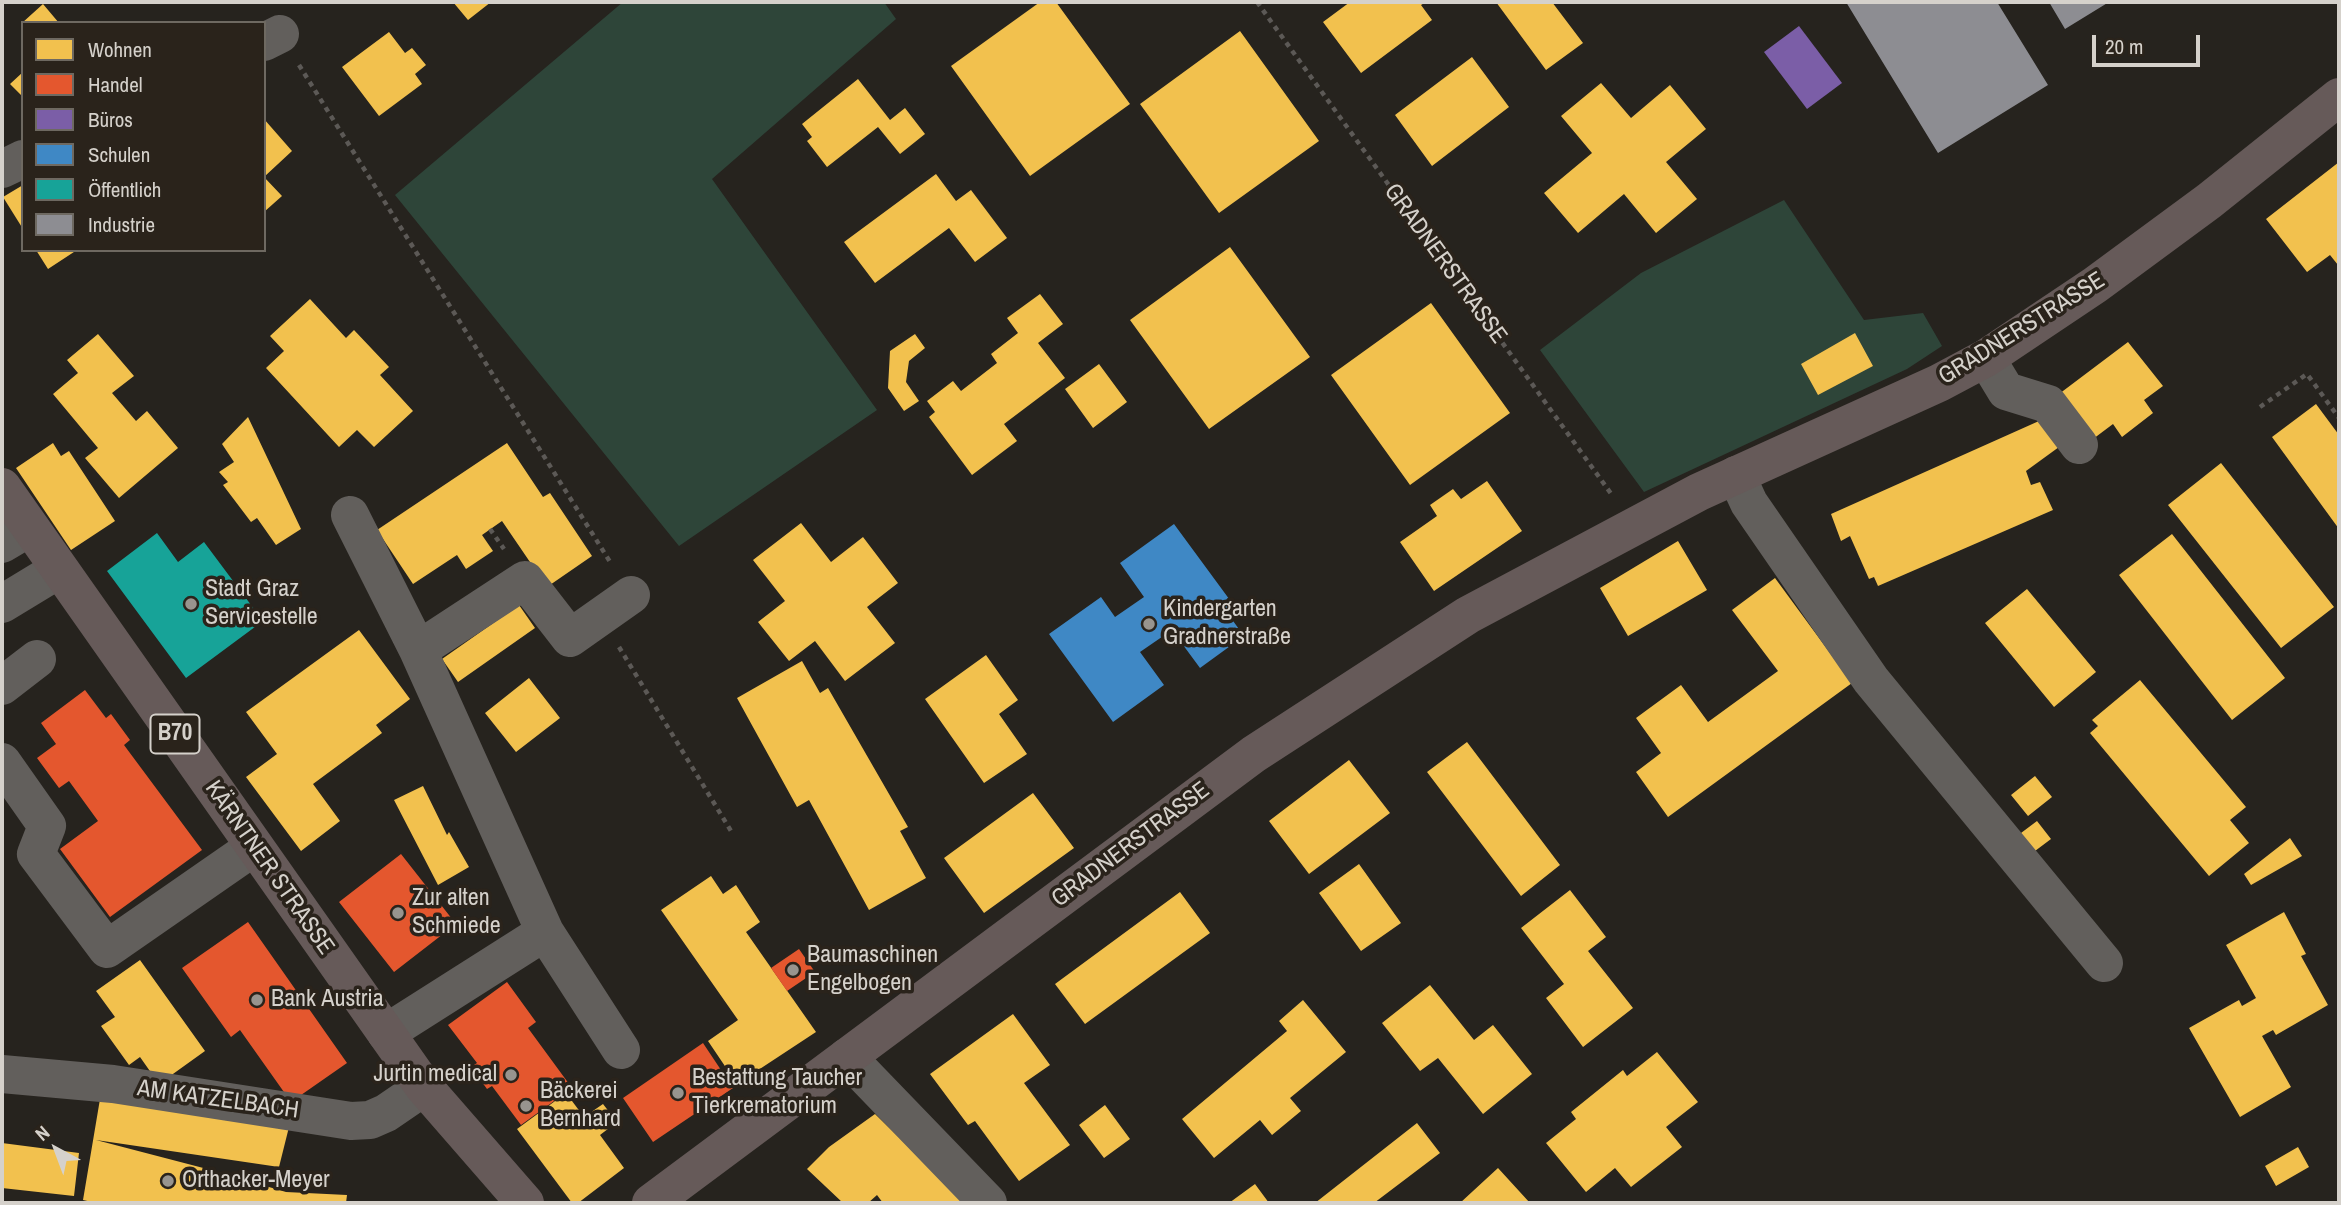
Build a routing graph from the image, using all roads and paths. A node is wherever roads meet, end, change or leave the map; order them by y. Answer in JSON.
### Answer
{"nodes":[{"id":1,"x":1257,"y":2,"type":"edge"},
{"id":2,"x":272,"y":38,"type":"edge"},
{"id":3,"x":2339,"y":97,"type":"edge"},
{"id":4,"x":21,"y":160,"type":"edge"},
{"id":5,"x":2,"y":169,"type":"edge"},
{"id":6,"x":1986,"y":358,"type":"junction"},
{"id":7,"x":2260,"y":407,"type":"dead end"},
{"id":8,"x":2339,"y":418,"type":"edge"},
{"id":9,"x":2079,"y":445,"type":"dead end"},
{"id":10,"x":1736,"y":475,"type":"junction"},
{"id":11,"x":2,"y":487,"type":"edge"},
{"id":12,"x":350,"y":515,"type":"dead end"},
{"id":13,"x":1635,"y":526,"type":"junction"},
{"id":14,"x":16,"y":536,"type":"edge"},
{"id":15,"x":58,"y":570,"type":"junction"},
{"id":16,"x":631,"y":596,"type":"joint"},
{"id":17,"x":2,"y":604,"type":"edge"},
{"id":18,"x":418,"y":650,"type":"junction"},
{"id":19,"x":37,"y":659,"type":"dead end"},
{"id":20,"x":632,"y":669,"type":"dead end"},
{"id":21,"x":2,"y":686,"type":"edge"},
{"id":22,"x":2,"y":762,"type":"edge"},
{"id":23,"x":731,"y":831,"type":"dead end"},
{"id":24,"x":254,"y":847,"type":"junction"},
{"id":25,"x":545,"y":932,"type":"junction"},
{"id":26,"x":2104,"y":963,"type":"dead end"},
{"id":27,"x":386,"y":1033,"type":"junction"},
{"id":28,"x":621,"y":1050,"type":"dead end"},
{"id":29,"x":847,"y":1057,"type":"junction"},
{"id":30,"x":2,"y":1074,"type":"edge"},
{"id":31,"x":424,"y":1087,"type":"junction"},
{"id":32,"x":516,"y":1200,"type":"edge"},
{"id":33,"x":651,"y":1203,"type":"edge"},
{"id":34,"x":988,"y":1203,"type":"edge"}],
"edges":[{"from":1,"to":13,"type":"path","name":"GRADNERSTRASSE"},
{"from":2,"to":16,"type":"path"},
{"from":3,"to":6,"type":"main road","name":"GRADNERSTRASSE"},
{"from":4,"to":5,"type":"street"},
{"from":6,"to":9,"type":"street"},
{"from":6,"to":10,"type":"main road","name":"GRADNERSTRASSE"},
{"from":7,"to":8,"type":"path"},
{"from":10,"to":13,"type":"main road","name":"GRADNERSTRASSE"},
{"from":10,"to":26,"type":"street"},
{"from":11,"to":14,"type":"main road","name":"KÄRNTNER STRASSE","number":"B70"},
{"from":12,"to":18,"type":"street"},
{"from":13,"to":29,"type":"main road","name":"GRADNERSTRASSE"},
{"from":14,"to":15,"type":"main road","name":"KÄRNTNER STRASSE","number":"B70"},
{"from":15,"to":17,"type":"street"},
{"from":15,"to":24,"type":"main road","name":"KÄRNTNER STRASSE","number":"B70"},
{"from":16,"to":18,"type":"street"},
{"from":18,"to":25,"type":"street"},
{"from":19,"to":21,"type":"street"},
{"from":20,"to":23,"type":"path"},
{"from":22,"to":24,"type":"street"},
{"from":24,"to":27,"type":"main road","name":"KÄRNTNER STRASSE","number":"B70"},
{"from":25,"to":27,"type":"street"},
{"from":25,"to":28,"type":"street"},
{"from":27,"to":31,"type":"main road","name":"KÄRNTNER STRASSE","number":"B70"},
{"from":29,"to":33,"type":"main road","name":"GRADNERSTRASSE"},
{"from":29,"to":34,"type":"street"},
{"from":30,"to":31,"type":"street","name":"AM KATZELBACH"},
{"from":31,"to":32,"type":"main road","name":"KÄRNTNER STRASSE","number":"B70"}]}
